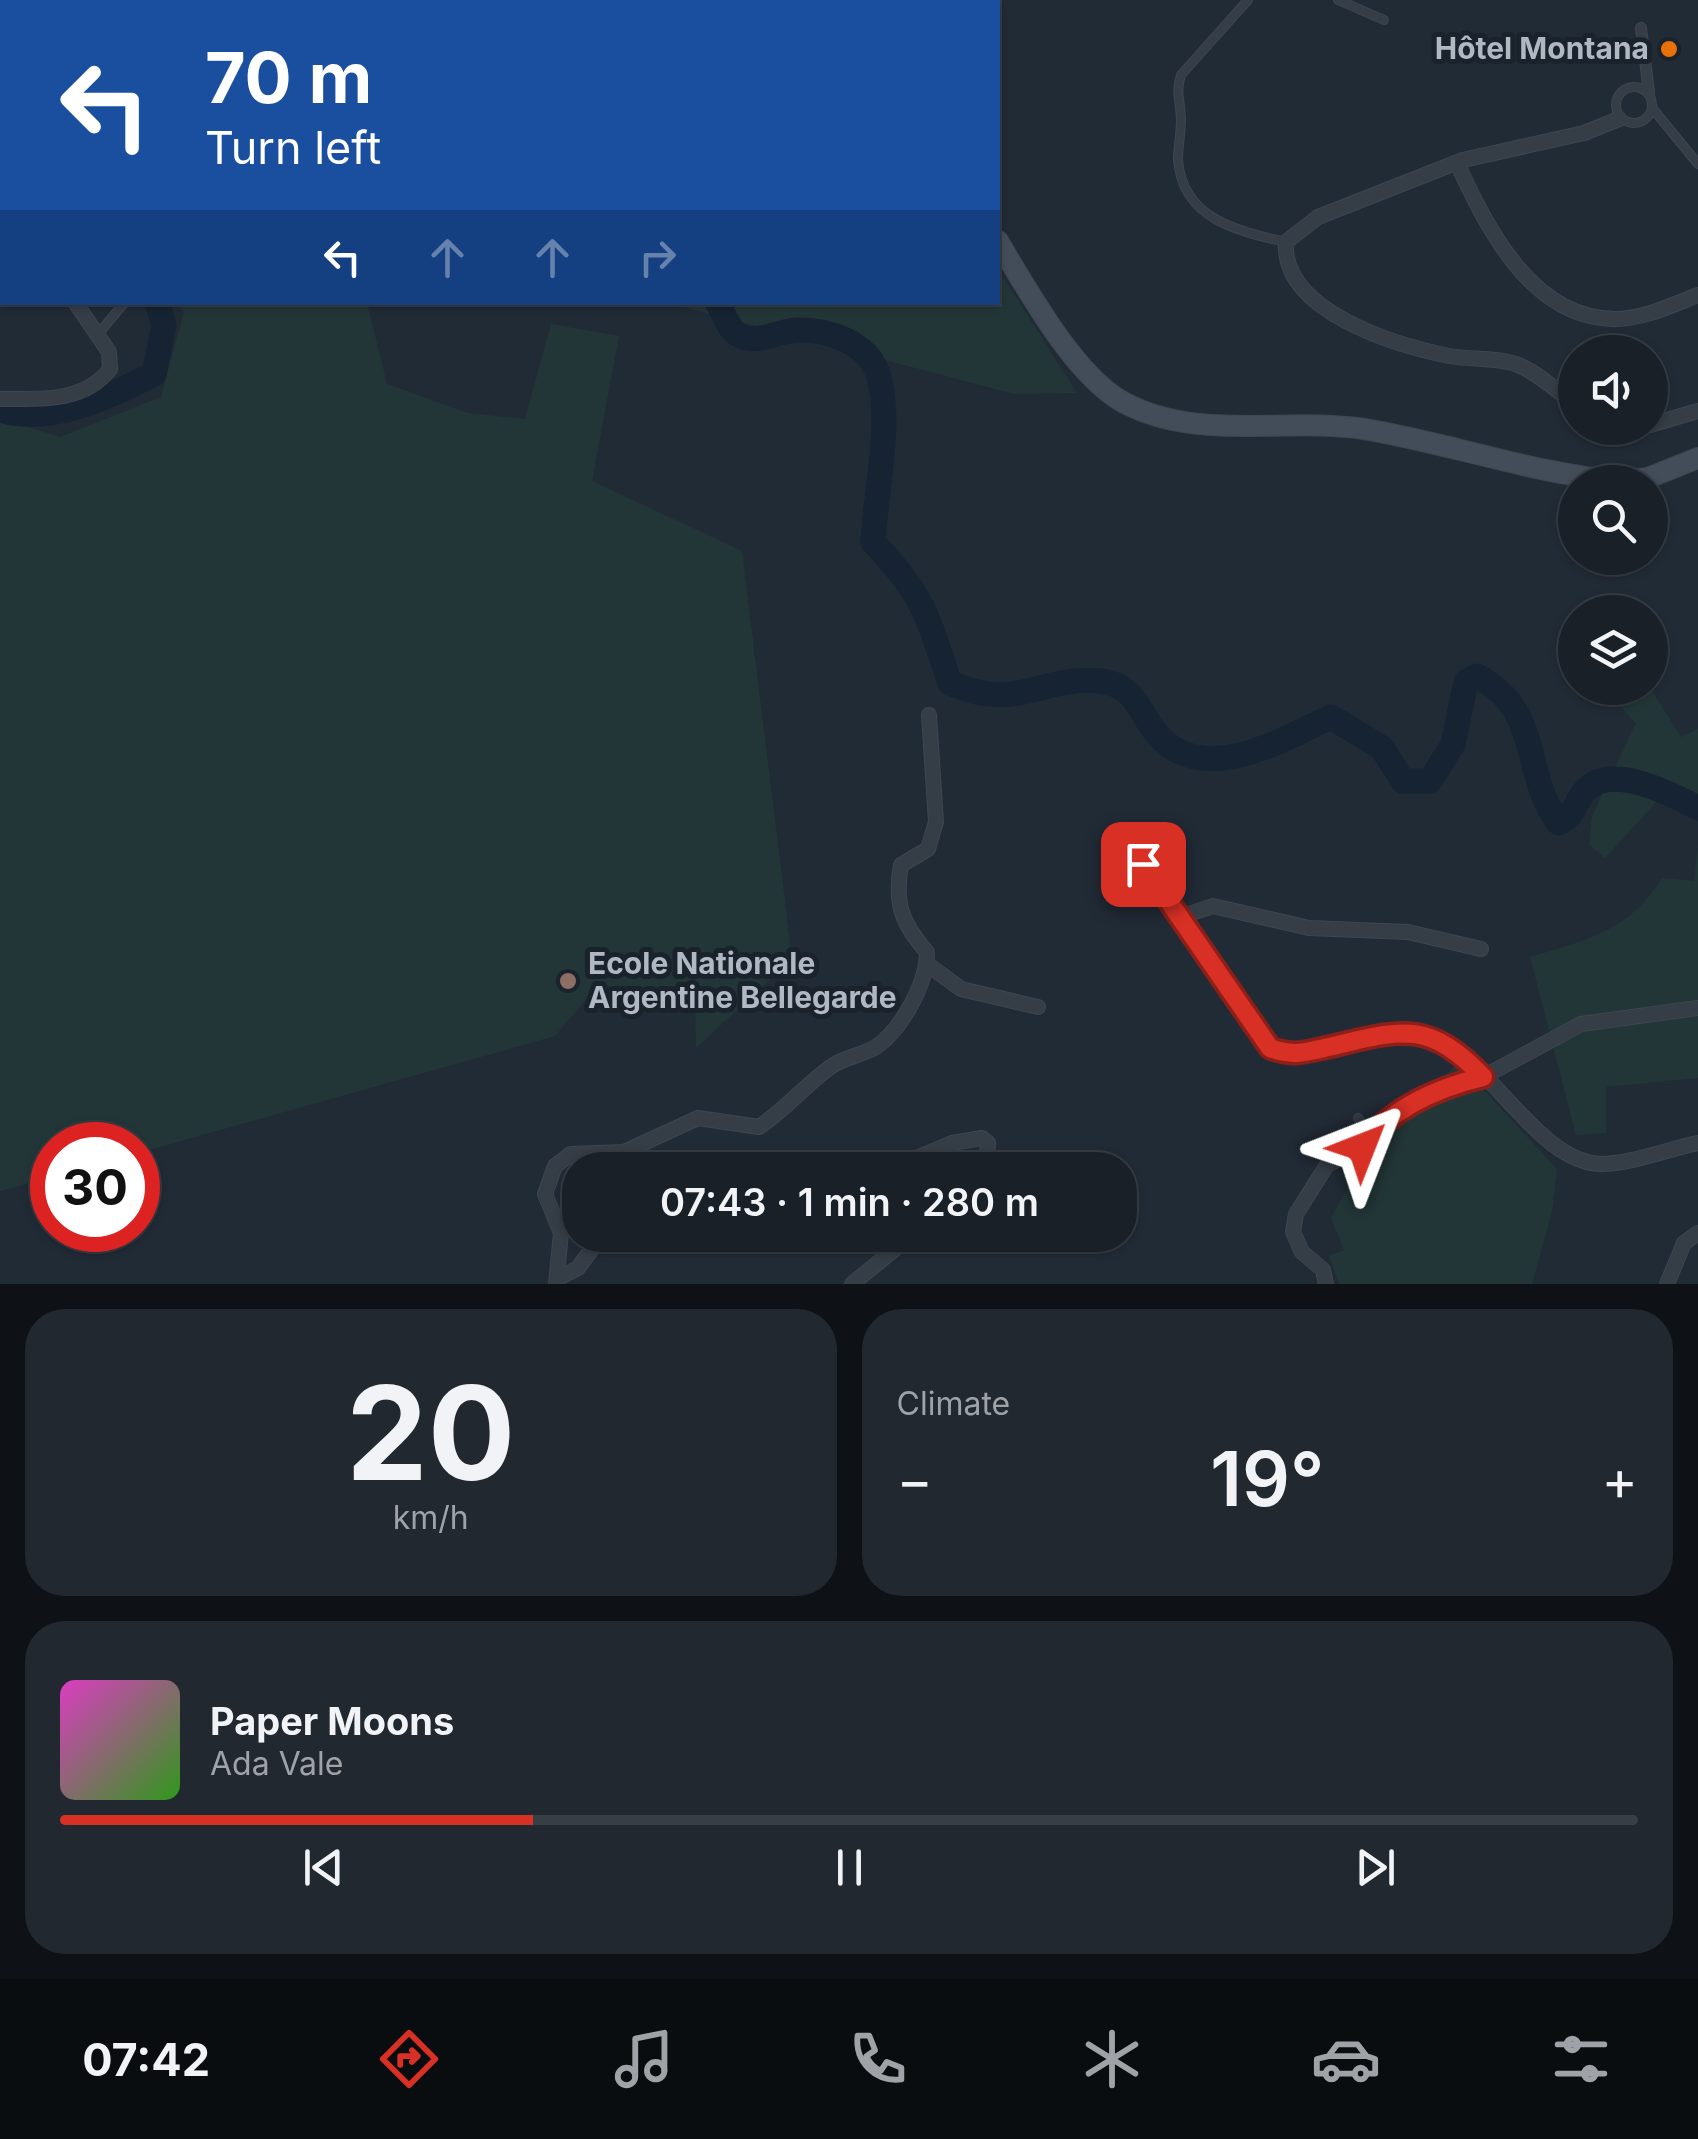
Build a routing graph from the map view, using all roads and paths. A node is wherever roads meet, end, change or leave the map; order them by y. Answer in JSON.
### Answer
{"nodes":[{"id":1,"x":1248,"y":0,"type":"edge"},
{"id":2,"x":1338,"y":0,"type":"edge"},
{"id":3,"x":1384,"y":20,"type":"dead end"},
{"id":4,"x":1641,"y":28,"type":"dead end"},
{"id":5,"x":1649,"y":92,"type":"junction"},
{"id":6,"x":1653,"y":108,"type":"junction"},
{"id":7,"x":1619,"y":119,"type":"junction"},
{"id":8,"x":1460,"y":161,"type":"junction"},
{"id":9,"x":1698,"y":164,"type":"edge"},
{"id":10,"x":1286,"y":242,"type":"junction"},
{"id":11,"x":1000,"y":244,"type":"edge"},
{"id":12,"x":1698,"y":296,"type":"edge"},
{"id":13,"x":77,"y":305,"type":"edge"},
{"id":14,"x":122,"y":305,"type":"edge"},
{"id":15,"x":99,"y":333,"type":"junction"},
{"id":16,"x":1558,"y":392,"type":"edge"},
{"id":17,"x":0,"y":399,"type":"edge"},
{"id":18,"x":1698,"y":411,"type":"edge"},
{"id":19,"x":1668,"y":420,"type":"edge"},
{"id":20,"x":1698,"y":458,"type":"edge"},
{"id":21,"x":929,"y":715,"type":"dead end"},
{"id":22,"x":1143,"y":864,"type":"dead end"},
{"id":23,"x":1180,"y":917,"type":"junction"},
{"id":24,"x":1481,"y":948,"type":"dead end"},
{"id":25,"x":927,"y":964,"type":"junction"},
{"id":26,"x":1038,"y":1007,"type":"dead end"},
{"id":27,"x":1698,"y":1008,"type":"edge"},
{"id":28,"x":1483,"y":1077,"type":"junction"},
{"id":29,"x":1358,"y":1118,"type":"dead end"},
{"id":30,"x":1370,"y":1136,"type":"junction"},
{"id":31,"x":1698,"y":1142,"type":"edge"},
{"id":32,"x":931,"y":1152,"type":"edge"},
{"id":33,"x":987,"y":1152,"type":"edge"},
{"id":34,"x":1698,"y":1232,"type":"edge"},
{"id":35,"x":590,"y":1252,"type":"edge"},
{"id":36,"x":891,"y":1252,"type":"edge"},
{"id":37,"x":558,"y":1281,"type":"edge"},
{"id":38,"x":852,"y":1284,"type":"edge"},
{"id":39,"x":1326,"y":1284,"type":"edge"},
{"id":40,"x":1666,"y":1284,"type":"edge"}],
"edges":[{"from":1,"to":10,"type":"lane"},
{"from":2,"to":3,"type":"lane"},
{"from":4,"to":5,"type":"street"},
{"from":5,"to":6,"type":"lane"},
{"from":5,"to":7,"type":"lane"},
{"from":6,"to":7,"type":"lane"},
{"from":6,"to":9,"type":"lane"},
{"from":7,"to":8,"type":"street"},
{"from":8,"to":10,"type":"street"},
{"from":8,"to":12,"type":"street"},
{"from":10,"to":16,"type":"street"},
{"from":11,"to":20,"type":"main road"},
{"from":13,"to":15,"type":"street"},
{"from":14,"to":15,"type":"lane"},
{"from":15,"to":17,"type":"street"},
{"from":18,"to":19,"type":"street"},
{"from":21,"to":25,"type":"street"},
{"from":22,"to":23,"type":"lane"},
{"from":23,"to":24,"type":"street"},
{"from":23,"to":28,"type":"street"},
{"from":25,"to":26,"type":"street"},
{"from":25,"to":37,"type":"street"},
{"from":27,"to":28,"type":"street"},
{"from":28,"to":30,"type":"street"},
{"from":28,"to":31,"type":"street"},
{"from":29,"to":30,"type":"lane"},
{"from":30,"to":39,"type":"street"},
{"from":32,"to":33,"type":"street"},
{"from":34,"to":40,"type":"street"},
{"from":35,"to":37,"type":"street"},
{"from":36,"to":38,"type":"street"}]}
